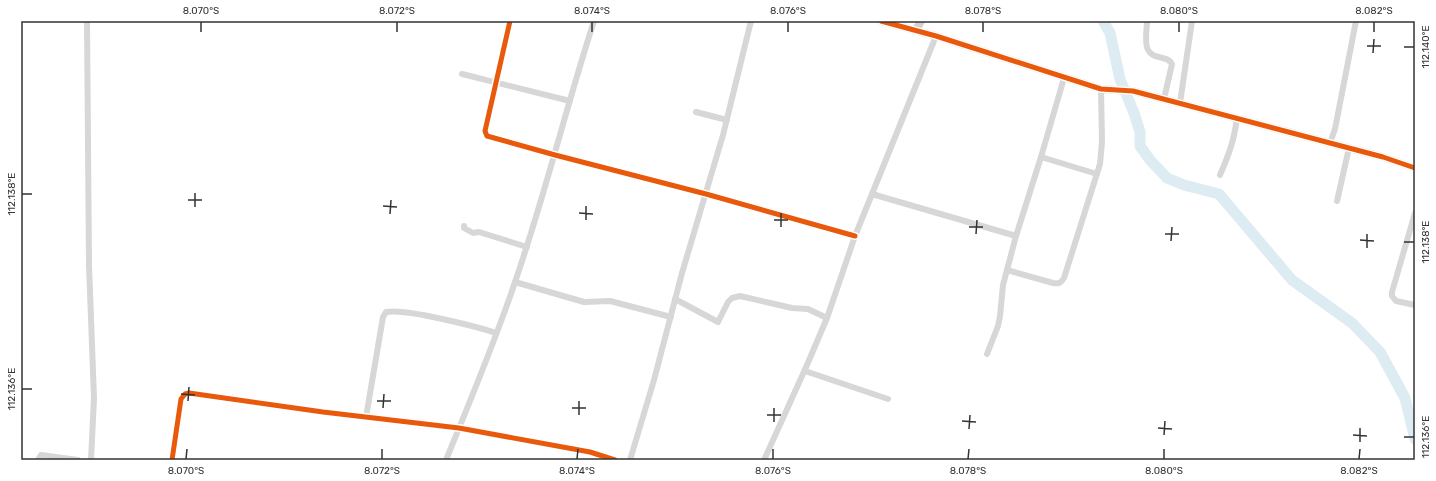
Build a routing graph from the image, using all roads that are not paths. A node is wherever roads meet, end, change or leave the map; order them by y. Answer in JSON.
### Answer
{"nodes":[{"id":1,"x":87,"y":21,"type":"edge"},
{"id":2,"x":510,"y":21,"type":"edge"},
{"id":3,"x":594,"y":21,"type":"edge"},
{"id":4,"x":751,"y":21,"type":"edge"},
{"id":5,"x":881,"y":21,"type":"edge"},
{"id":6,"x":921,"y":21,"type":"edge"},
{"id":7,"x":1147,"y":21,"type":"edge"},
{"id":8,"x":1192,"y":21,"type":"edge"},
{"id":9,"x":1356,"y":21,"type":"edge"},
{"id":10,"x":916,"y":30,"type":"junction"},
{"id":11,"x":936,"y":36,"type":"junction"},
{"id":12,"x":462,"y":74,"type":"dead end"},
{"id":13,"x":1064,"y":78,"type":"junction"},
{"id":14,"x":496,"y":83,"type":"junction"},
{"id":15,"x":1101,"y":89,"type":"junction"},
{"id":16,"x":1164,"y":99,"type":"junction"},
{"id":17,"x":570,"y":101,"type":"junction"},
{"id":18,"x":1180,"y":103,"type":"junction"},
{"id":19,"x":696,"y":112,"type":"dead end"},
{"id":20,"x":1237,"y":118,"type":"junction"},
{"id":21,"x":726,"y":120,"type":"junction"},
{"id":22,"x":1330,"y":143,"type":"junction"},
{"id":23,"x":1349,"y":148,"type":"junction"},
{"id":24,"x":555,"y":155,"type":"junction"},
{"id":25,"x":1041,"y":157,"type":"junction"},
{"id":26,"x":1415,"y":168,"type":"edge"},
{"id":27,"x":1097,"y":174,"type":"junction"},
{"id":28,"x":1220,"y":175,"type":"dead end"},
{"id":29,"x":706,"y":194,"type":"junction"},
{"id":30,"x":872,"y":194,"type":"junction"},
{"id":31,"x":1337,"y":201,"type":"dead end"},
{"id":32,"x":1415,"y":213,"type":"edge"},
{"id":33,"x":464,"y":226,"type":"dead end"},
{"id":34,"x":855,"y":236,"type":"junction"},
{"id":35,"x":1016,"y":236,"type":"junction"},
{"id":36,"x":526,"y":247,"type":"junction"},
{"id":37,"x":1006,"y":270,"type":"junction"},
{"id":38,"x":515,"y":282,"type":"junction"},
{"id":39,"x":675,"y":299,"type":"junction"},
{"id":40,"x":1415,"y":305,"type":"edge"},
{"id":41,"x":671,"y":317,"type":"junction"},
{"id":42,"x":827,"y":318,"type":"junction"},
{"id":43,"x":496,"y":333,"type":"junction"},
{"id":44,"x":987,"y":354,"type":"dead end"},
{"id":45,"x":805,"y":371,"type":"junction"},
{"id":46,"x":888,"y":399,"type":"dead end"},
{"id":47,"x":366,"y":417,"type":"junction"},
{"id":48,"x":459,"y":428,"type":"junction"},
{"id":49,"x":38,"y":460,"type":"edge"},
{"id":50,"x":78,"y":460,"type":"edge"},
{"id":51,"x":91,"y":460,"type":"edge"},
{"id":52,"x":172,"y":460,"type":"edge"},
{"id":53,"x":446,"y":460,"type":"edge"},
{"id":54,"x":615,"y":460,"type":"edge"},
{"id":55,"x":630,"y":460,"type":"edge"},
{"id":56,"x":764,"y":460,"type":"edge"}],
"edges":[{"from":1,"to":51,"type":"street"},
{"from":2,"to":14,"type":"street"},
{"from":3,"to":17,"type":"street"},
{"from":4,"to":21,"type":"street"},
{"from":5,"to":10,"type":"street"},
{"from":6,"to":10,"type":"street"},
{"from":7,"to":16,"type":"street"},
{"from":8,"to":18,"type":"street"},
{"from":9,"to":22,"type":"street"},
{"from":10,"to":11,"type":"street"},
{"from":11,"to":13,"type":"street"},
{"from":11,"to":30,"type":"street"},
{"from":12,"to":14,"type":"street"},
{"from":13,"to":15,"type":"street"},
{"from":13,"to":25,"type":"street"},
{"from":14,"to":17,"type":"street"},
{"from":14,"to":24,"type":"street"},
{"from":15,"to":16,"type":"street"},
{"from":15,"to":27,"type":"street"},
{"from":16,"to":18,"type":"street"},
{"from":17,"to":24,"type":"street"},
{"from":18,"to":20,"type":"street"},
{"from":19,"to":21,"type":"street"},
{"from":20,"to":22,"type":"street"},
{"from":20,"to":28,"type":"street"},
{"from":21,"to":29,"type":"street"},
{"from":22,"to":23,"type":"street"},
{"from":23,"to":26,"type":"street"},
{"from":23,"to":31,"type":"street"},
{"from":24,"to":29,"type":"street"},
{"from":24,"to":36,"type":"street"},
{"from":25,"to":27,"type":"street"},
{"from":25,"to":35,"type":"street"},
{"from":27,"to":37,"type":"street"},
{"from":29,"to":34,"type":"street"},
{"from":29,"to":39,"type":"street"},
{"from":30,"to":34,"type":"street"},
{"from":30,"to":35,"type":"street"},
{"from":32,"to":40,"type":"street"},
{"from":33,"to":36,"type":"street"},
{"from":34,"to":42,"type":"street"},
{"from":35,"to":37,"type":"street"},
{"from":36,"to":38,"type":"street"},
{"from":37,"to":44,"type":"street"},
{"from":38,"to":41,"type":"street"},
{"from":38,"to":43,"type":"street"},
{"from":39,"to":41,"type":"street"},
{"from":39,"to":42,"type":"street"},
{"from":41,"to":55,"type":"street"},
{"from":42,"to":45,"type":"street"},
{"from":43,"to":47,"type":"street"},
{"from":43,"to":48,"type":"street"},
{"from":45,"to":46,"type":"street"},
{"from":45,"to":56,"type":"street"},
{"from":47,"to":48,"type":"street"},
{"from":47,"to":52,"type":"street"},
{"from":48,"to":53,"type":"street"},
{"from":48,"to":54,"type":"street"},
{"from":49,"to":50,"type":"street"}]}
